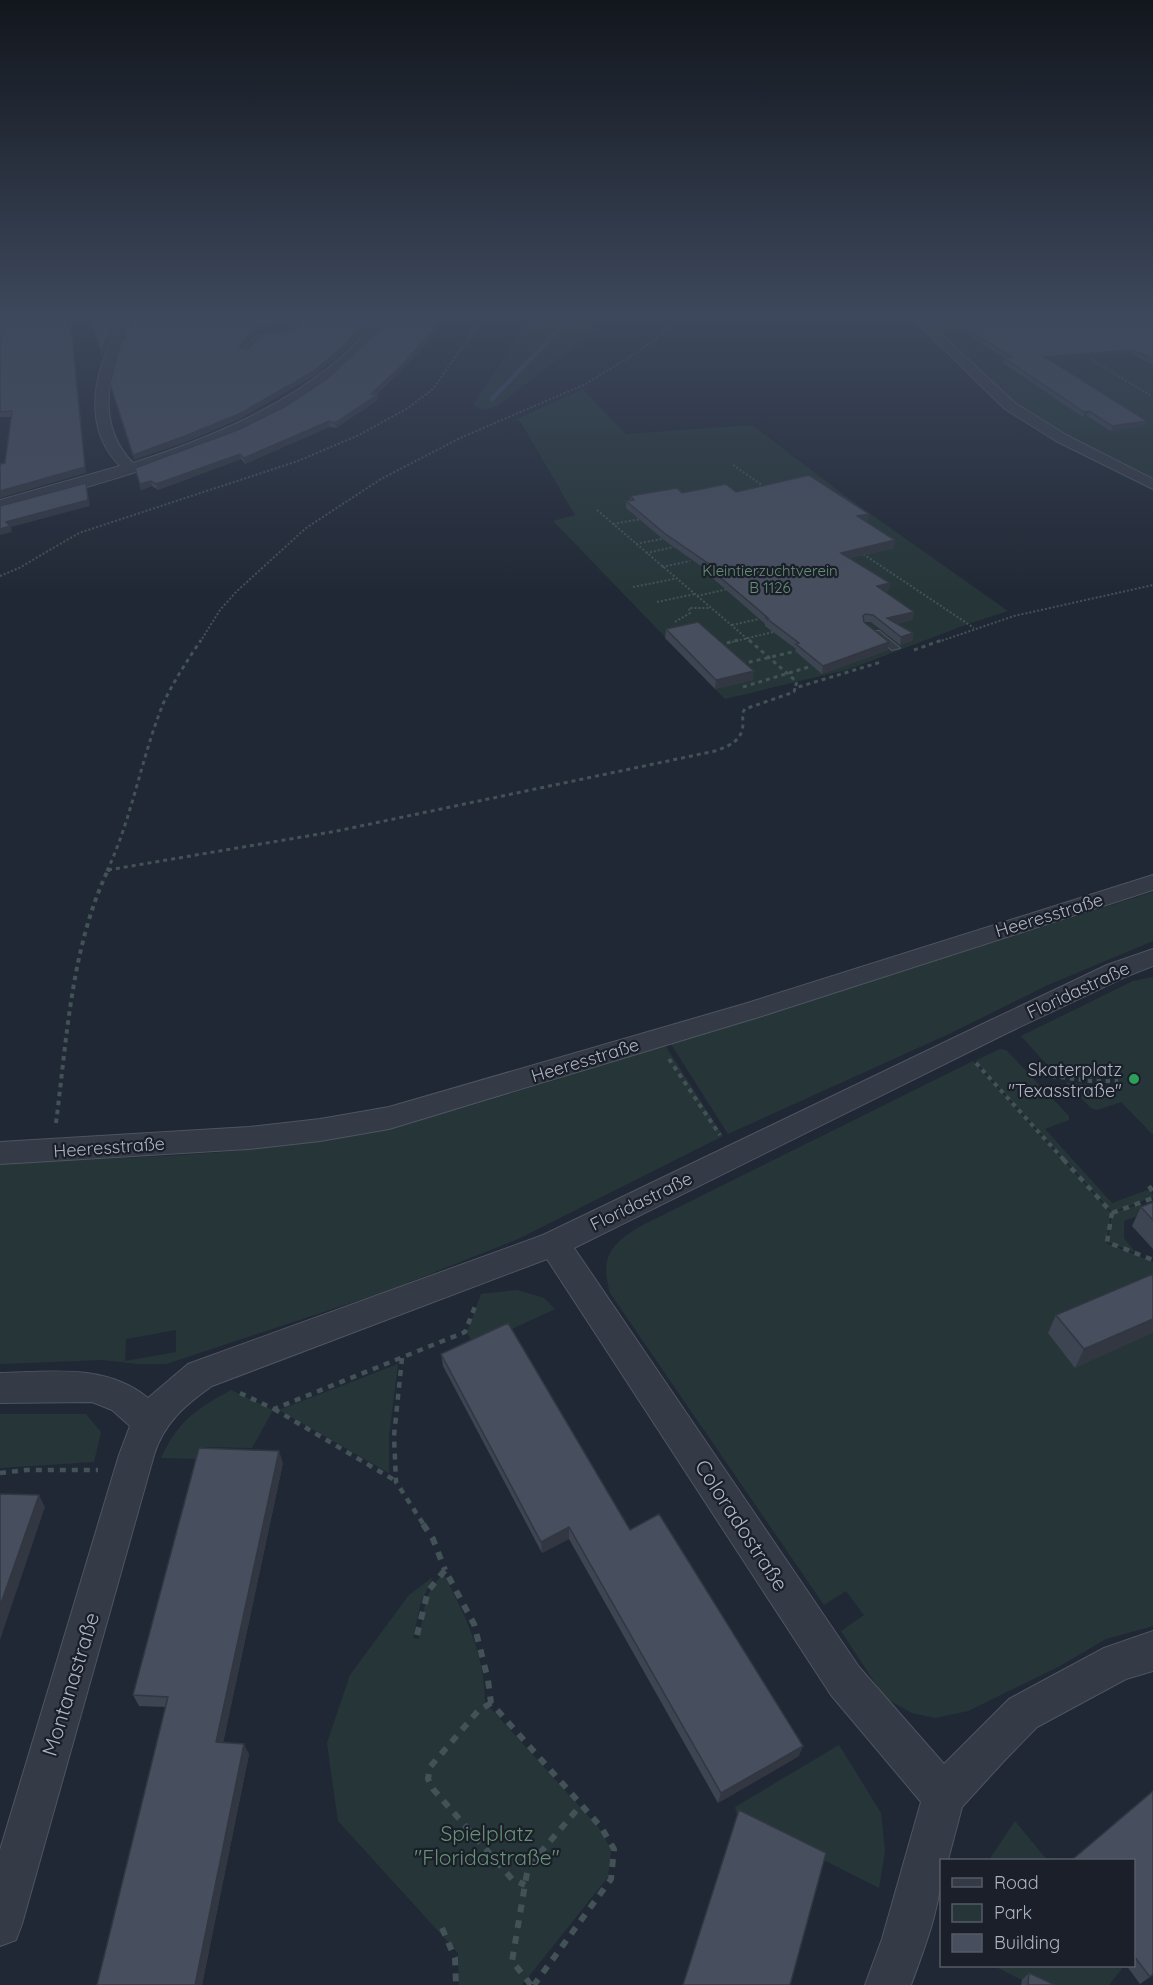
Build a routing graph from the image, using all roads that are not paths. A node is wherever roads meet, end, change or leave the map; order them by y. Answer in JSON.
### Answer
{"nodes":[{"id":1,"x":102,"y":409,"type":"edge"},
{"id":2,"x":273,"y":409,"type":"edge"},
{"id":3,"x":1014,"y":409,"type":"edge"},
{"id":4,"x":130,"y":468,"type":"junction"},
{"id":5,"x":1153,"y":485,"type":"edge"},
{"id":6,"x":0,"y":505,"type":"edge"},
{"id":7,"x":867,"y":626,"type":"edge"},
{"id":8,"x":895,"y":648,"type":"dead end"},
{"id":9,"x":1153,"y":882,"type":"edge"},
{"id":10,"x":1153,"y":957,"type":"edge"},
{"id":11,"x":0,"y":1153,"type":"edge"},
{"id":12,"x":554,"y":1244,"type":"junction"},
{"id":13,"x":0,"y":1388,"type":"edge"},
{"id":14,"x":140,"y":1446,"type":"junction"},
{"id":15,"x":1153,"y":1651,"type":"edge"},
{"id":16,"x":944,"y":1796,"type":"junction"},
{"id":17,"x":0,"y":1924,"type":"edge"},
{"id":18,"x":888,"y":1985,"type":"edge"}],
"edges":[{"from":1,"to":4,"type":"street"},
{"from":2,"to":4,"type":"street"},
{"from":3,"to":5,"type":"street"},
{"from":4,"to":6,"type":"street"},
{"from":7,"to":8,"type":"lane"},
{"from":9,"to":11,"type":"street","name":"Heeresstraße"},
{"from":10,"to":12,"type":"street","name":"Floridastraße"},
{"from":12,"to":14,"type":"street","name":"Floridastraße"},
{"from":12,"to":16,"type":"street","name":"Coloradostraße"},
{"from":13,"to":14,"type":"street"},
{"from":14,"to":17,"type":"street","name":"Montanastraße"},
{"from":15,"to":16,"type":"street"},
{"from":16,"to":18,"type":"street"}]}
